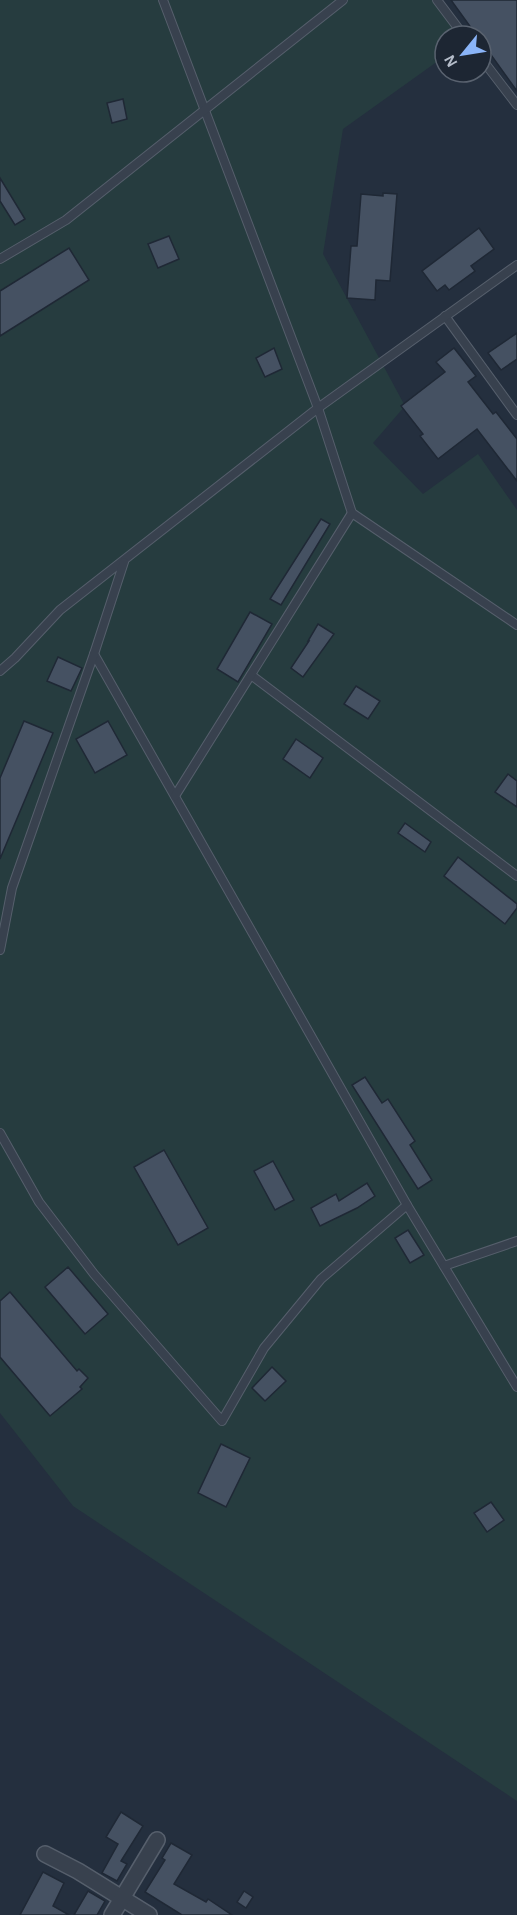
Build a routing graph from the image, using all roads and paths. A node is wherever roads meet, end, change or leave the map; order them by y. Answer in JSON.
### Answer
{"nodes":[{"id":1,"x":163,"y":0,"type":"edge"},
{"id":2,"x":343,"y":0,"type":"edge"},
{"id":3,"x":437,"y":0,"type":"edge"},
{"id":4,"x":455,"y":24,"type":"edge"},
{"id":5,"x":493,"y":74,"type":"edge"},
{"id":6,"x":517,"y":105,"type":"edge"},
{"id":7,"x":206,"y":111,"type":"junction"},
{"id":8,"x":0,"y":260,"type":"edge"},
{"id":9,"x":517,"y":265,"type":"edge"},
{"id":10,"x":445,"y":316,"type":"junction"},
{"id":11,"x":318,"y":408,"type":"junction"},
{"id":12,"x":517,"y":415,"type":"edge"},
{"id":13,"x":352,"y":513,"type":"junction"},
{"id":14,"x":124,"y":561,"type":"junction"},
{"id":15,"x":517,"y":625,"type":"edge"},
{"id":16,"x":94,"y":654,"type":"junction"},
{"id":17,"x":0,"y":670,"type":"edge"},
{"id":18,"x":251,"y":675,"type":"junction"},
{"id":19,"x":175,"y":796,"type":"junction"},
{"id":20,"x":517,"y":876,"type":"edge"},
{"id":21,"x":0,"y":950,"type":"edge"},
{"id":22,"x":0,"y":1133,"type":"edge"},
{"id":23,"x":407,"y":1205,"type":"junction"},
{"id":24,"x":517,"y":1241,"type":"edge"},
{"id":25,"x":444,"y":1266,"type":"junction"},
{"id":26,"x":517,"y":1387,"type":"edge"},
{"id":27,"x":157,"y":1840,"type":"dead end"},
{"id":28,"x":45,"y":1854,"type":"dead end"},
{"id":29,"x":121,"y":1898,"type":"junction"},
{"id":30,"x":112,"y":1915,"type":"edge"},
{"id":31,"x":149,"y":1915,"type":"edge"}],
"edges":[{"from":1,"to":7,"type":"lane"},
{"from":2,"to":7,"type":"lane"},
{"from":3,"to":4,"type":"lane"},
{"from":5,"to":6,"type":"lane"},
{"from":7,"to":8,"type":"lane"},
{"from":7,"to":11,"type":"lane"},
{"from":9,"to":10,"type":"lane"},
{"from":10,"to":11,"type":"lane"},
{"from":10,"to":12,"type":"lane"},
{"from":11,"to":13,"type":"lane"},
{"from":11,"to":14,"type":"lane"},
{"from":13,"to":15,"type":"lane"},
{"from":13,"to":18,"type":"lane"},
{"from":14,"to":16,"type":"lane"},
{"from":14,"to":17,"type":"lane"},
{"from":16,"to":19,"type":"lane"},
{"from":16,"to":21,"type":"lane"},
{"from":18,"to":19,"type":"lane"},
{"from":18,"to":20,"type":"lane"},
{"from":19,"to":23,"type":"lane"},
{"from":22,"to":23,"type":"lane"},
{"from":23,"to":25,"type":"lane"},
{"from":24,"to":25,"type":"lane"},
{"from":25,"to":26,"type":"lane"},
{"from":27,"to":29,"type":"street"},
{"from":28,"to":29,"type":"street"},
{"from":29,"to":30,"type":"street"},
{"from":29,"to":31,"type":"street"}]}
